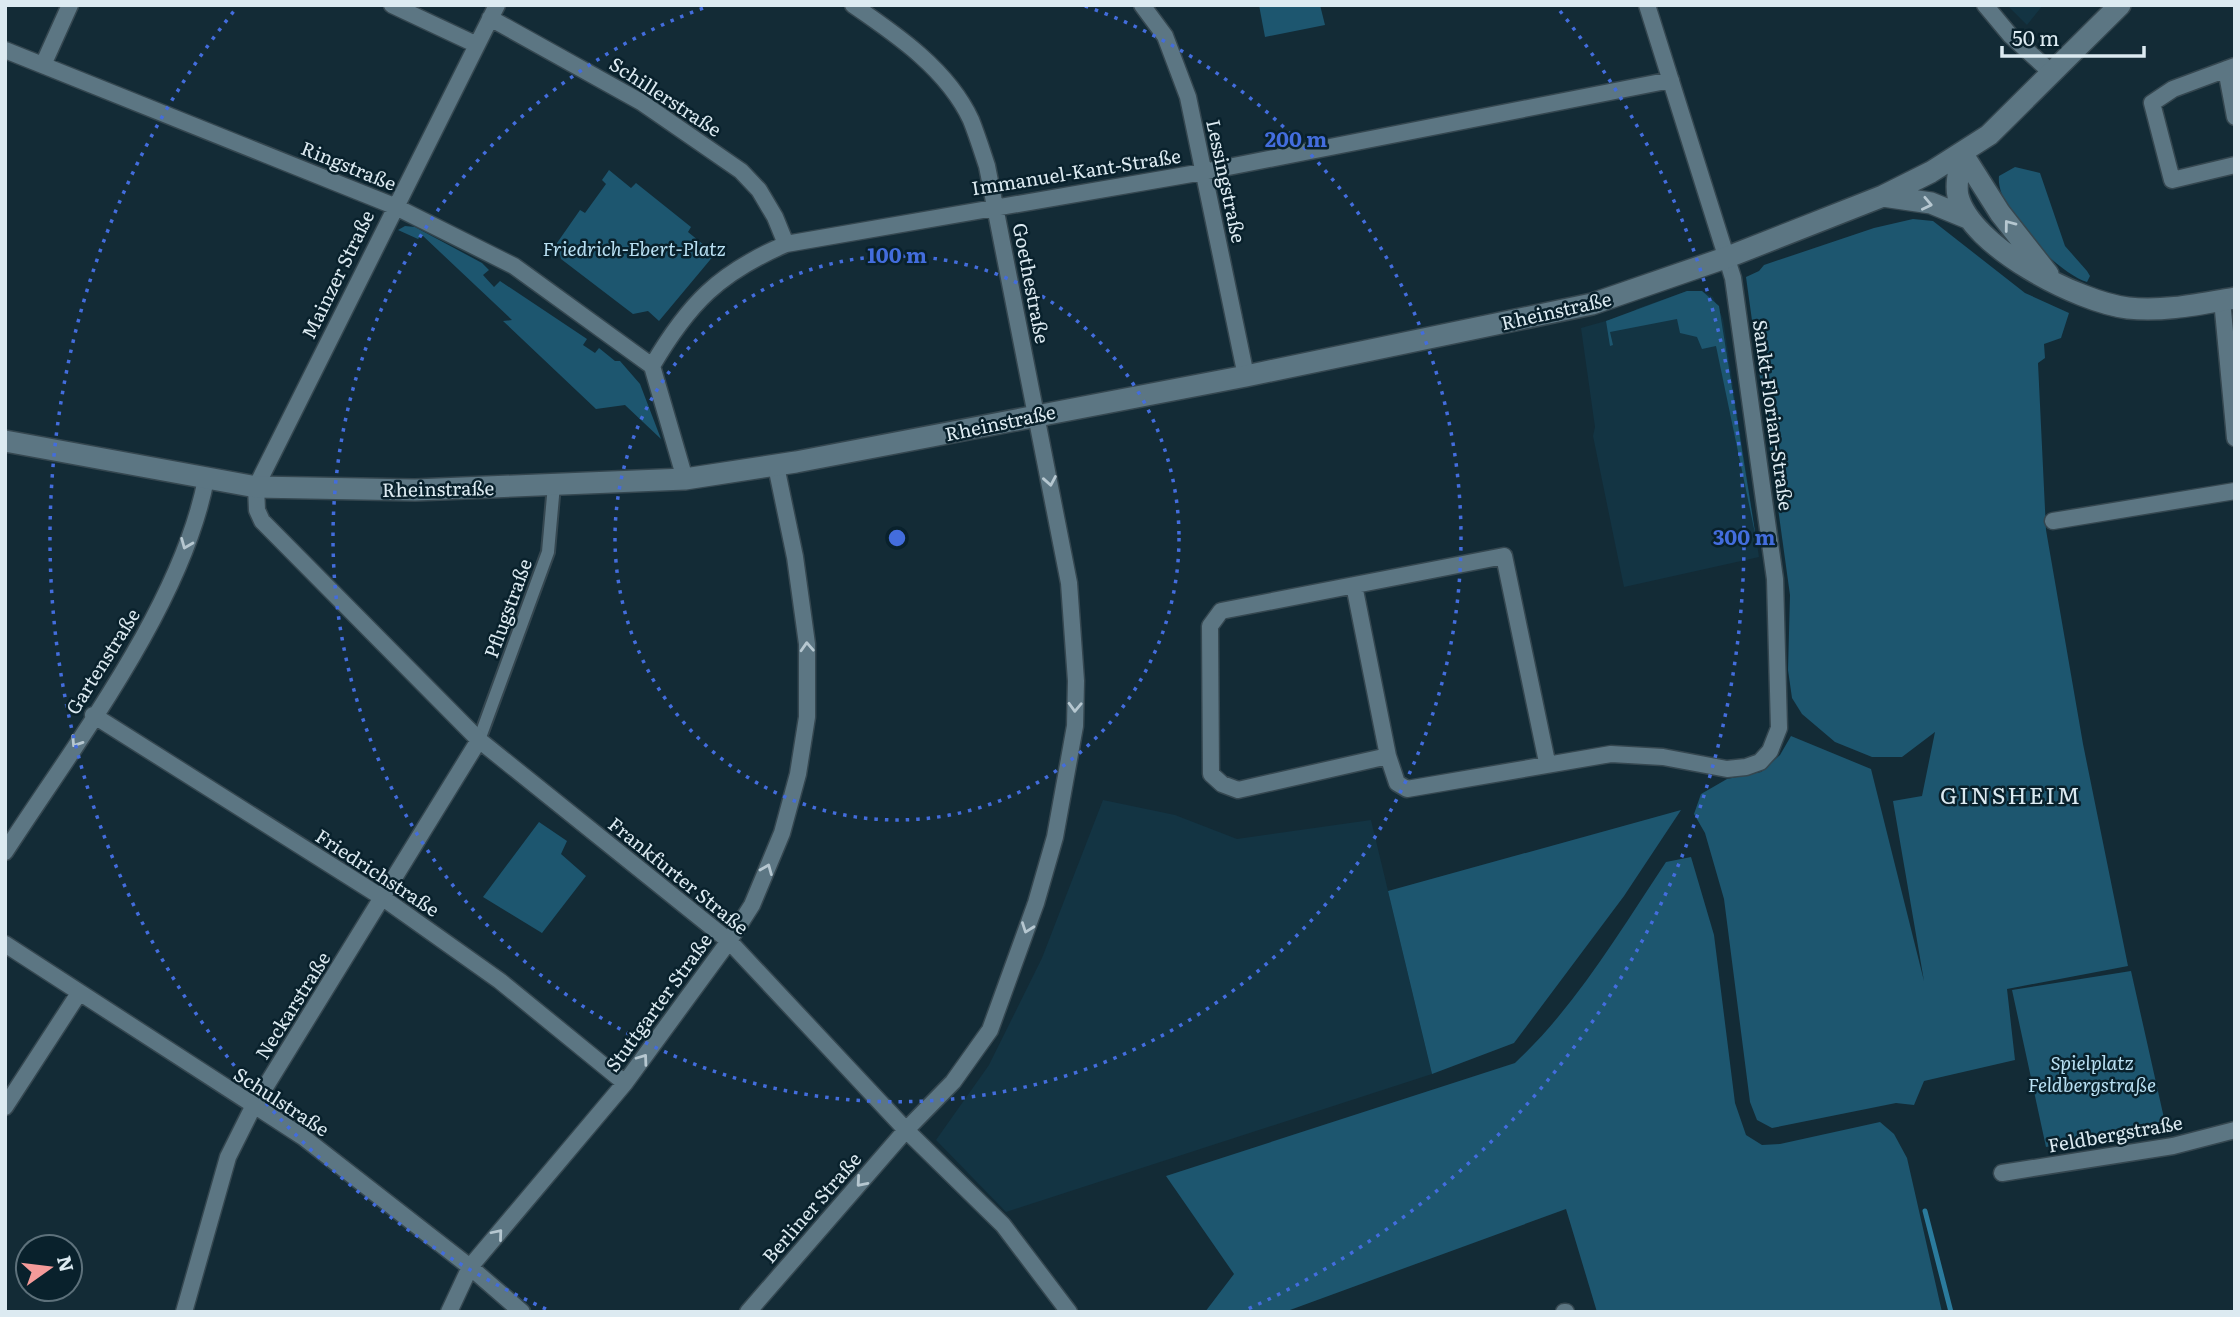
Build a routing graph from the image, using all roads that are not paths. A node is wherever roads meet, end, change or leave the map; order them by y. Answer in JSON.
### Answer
{"nodes":[{"id":1,"x":70,"y":5,"type":"edge"},
{"id":2,"x":392,"y":5,"type":"edge"},
{"id":3,"x":853,"y":5,"type":"edge"},
{"id":4,"x":1142,"y":5,"type":"edge"},
{"id":5,"x":1647,"y":5,"type":"edge"},
{"id":6,"x":1985,"y":5,"type":"edge"},
{"id":7,"x":2120,"y":5,"type":"edge"},
{"id":8,"x":494,"y":11,"type":"edge"},
{"id":9,"x":475,"y":44,"type":"junction"},
{"id":10,"x":5,"y":50,"type":"edge"},
{"id":11,"x":43,"y":65,"type":"junction"},
{"id":12,"x":2230,"y":68,"type":"edge"},
{"id":13,"x":2053,"y":74,"type":"junction"},
{"id":14,"x":1671,"y":80,"type":"junction"},
{"id":15,"x":2235,"y":117,"type":"edge"},
{"id":16,"x":1962,"y":153,"type":"junction"},
{"id":17,"x":2235,"y":165,"type":"edge"},
{"id":18,"x":1203,"y":172,"type":"junction"},
{"id":19,"x":1883,"y":196,"type":"junction"},
{"id":20,"x":394,"y":206,"type":"junction"},
{"id":21,"x":995,"y":206,"type":"junction"},
{"id":22,"x":1970,"y":219,"type":"junction"},
{"id":23,"x":786,"y":244,"type":"junction"},
{"id":24,"x":1728,"y":257,"type":"junction"},
{"id":25,"x":2051,"y":279,"type":"junction"},
{"id":26,"x":2228,"y":299,"type":"edge"},
{"id":27,"x":652,"y":366,"type":"junction"},
{"id":28,"x":1245,"y":376,"type":"junction"},
{"id":29,"x":1037,"y":414,"type":"junction"},
{"id":30,"x":2235,"y":438,"type":"edge"},
{"id":31,"x":5,"y":441,"type":"edge"},
{"id":32,"x":776,"y":466,"type":"junction"},
{"id":33,"x":206,"y":479,"type":"junction"},
{"id":34,"x":685,"y":479,"type":"junction"},
{"id":35,"x":554,"y":485,"type":"junction"},
{"id":36,"x":256,"y":487,"type":"junction"},
{"id":37,"x":2235,"y":491,"type":"edge"},
{"id":38,"x":2053,"y":522,"type":"dead end"},
{"id":39,"x":1354,"y":585,"type":"junction"},
{"id":40,"x":93,"y":715,"type":"junction"},
{"id":41,"x":480,"y":740,"type":"junction"},
{"id":42,"x":1388,"y":756,"type":"junction"},
{"id":43,"x":1548,"y":762,"type":"junction"},
{"id":44,"x":5,"y":852,"type":"edge"},
{"id":45,"x":383,"y":898,"type":"junction"},
{"id":46,"x":729,"y":942,"type":"junction"},
{"id":47,"x":5,"y":944,"type":"edge"},
{"id":48,"x":79,"y":993,"type":"junction"},
{"id":49,"x":625,"y":1083,"type":"junction"},
{"id":50,"x":5,"y":1107,"type":"edge"},
{"id":51,"x":253,"y":1107,"type":"junction"},
{"id":52,"x":906,"y":1130,"type":"junction"},
{"id":53,"x":2235,"y":1130,"type":"edge"},
{"id":54,"x":2002,"y":1173,"type":"dead end"},
{"id":55,"x":470,"y":1267,"type":"junction"},
{"id":56,"x":184,"y":1312,"type":"edge"},
{"id":57,"x":449,"y":1312,"type":"edge"},
{"id":58,"x":522,"y":1312,"type":"edge"},
{"id":59,"x":748,"y":1312,"type":"edge"},
{"id":60,"x":1069,"y":1312,"type":"edge"}],
"edges":[{"from":1,"to":11,"type":"street"},
{"from":2,"to":9,"type":"street"},
{"from":3,"to":21,"type":"street","name":"Goethestraße"},
{"from":4,"to":18,"type":"street","name":"Lessingstraße"},
{"from":5,"to":14,"type":"street"},
{"from":6,"to":13,"type":"street"},
{"from":7,"to":13,"type":"main road","name":"Rheinstraße"},
{"from":8,"to":9,"type":"street","name":"Mainzer Straße"},
{"from":8,"to":23,"type":"street","name":"Schillerstraße"},
{"from":9,"to":20,"type":"street","name":"Mainzer Straße"},
{"from":10,"to":11,"type":"street","name":"Ringstraße"},
{"from":11,"to":20,"type":"street","name":"Ringstraße"},
{"from":12,"to":15,"type":"street"},
{"from":12,"to":17,"type":"street"},
{"from":13,"to":16,"type":"main road","name":"Rheinstraße"},
{"from":14,"to":18,"type":"street","name":"Immanuel-Kant-Straße"},
{"from":14,"to":24,"type":"street"},
{"from":16,"to":19,"type":"main road","name":"Rheinstraße"},
{"from":16,"to":22,"type":"main road"},
{"from":25,"to":16,"type":"main road","one_way":true},
{"from":18,"to":21,"type":"street","name":"Immanuel-Kant-Straße"},
{"from":18,"to":28,"type":"street","name":"Lessingstraße"},
{"from":19,"to":22,"type":"main road","one_way":true},
{"from":19,"to":24,"type":"main road","name":"Rheinstraße"},
{"from":20,"to":27,"type":"street","name":"Ringstraße"},
{"from":20,"to":36,"type":"street","name":"Mainzer Straße"},
{"from":21,"to":23,"type":"street","name":"Immanuel-Kant-Straße"},
{"from":21,"to":29,"type":"street","name":"Goethestraße"},
{"from":22,"to":25,"type":"main road"},
{"from":23,"to":27,"type":"street","name":"Immanuel-Kant-Straße"},
{"from":24,"to":28,"type":"main road","name":"Rheinstraße"},
{"from":24,"to":43,"type":"street","name":"Sankt-Florian-Straße"},
{"from":25,"to":26,"type":"main road"},
{"from":26,"to":30,"type":"street"},
{"from":27,"to":34,"type":"street"},
{"from":28,"to":29,"type":"main road","name":"Rheinstraße"},
{"from":29,"to":32,"type":"main road","name":"Rheinstraße"},
{"from":29,"to":52,"type":"street","name":"Goethestraße","one_way":true},
{"from":31,"to":33,"type":"main road","name":"Rheinstraße"},
{"from":32,"to":34,"type":"main road","name":"Rheinstraße"},
{"from":46,"to":32,"type":"street","name":"Stuttgarter Straße","one_way":true},
{"from":33,"to":36,"type":"main road","name":"Rheinstraße"},
{"from":33,"to":40,"type":"street","name":"Gartenstraße","one_way":true},
{"from":34,"to":35,"type":"main road","name":"Rheinstraße"},
{"from":35,"to":36,"type":"main road","name":"Rheinstraße"},
{"from":35,"to":41,"type":"street","name":"Pflugstraße"},
{"from":36,"to":41,"type":"street","name":"Frankfurter Straße"},
{"from":37,"to":38,"type":"street"},
{"from":39,"to":42,"type":"street"},
{"from":39,"to":42,"type":"street"},
{"from":39,"to":43,"type":"street"},
{"from":40,"to":44,"type":"street","name":"Gartenstraße","one_way":true},
{"from":40,"to":45,"type":"street","name":"Friedrichstraße"},
{"from":41,"to":45,"type":"street","name":"Neckarstraße"},
{"from":41,"to":46,"type":"street","name":"Frankfurter Straße"},
{"from":42,"to":43,"type":"street"},
{"from":45,"to":49,"type":"street","name":"Friedrichstraße"},
{"from":45,"to":51,"type":"street","name":"Neckarstraße"},
{"from":49,"to":46,"type":"street","name":"Stuttgarter Straße","one_way":true},
{"from":46,"to":52,"type":"street","name":"Frankfurter Straße"},
{"from":47,"to":48,"type":"street","name":"Schulstraße"},
{"from":48,"to":50,"type":"street"},
{"from":48,"to":51,"type":"street","name":"Schulstraße"},
{"from":55,"to":49,"type":"street","name":"Stuttgarter Straße","one_way":true},
{"from":51,"to":55,"type":"street","name":"Schulstraße"},
{"from":51,"to":56,"type":"street","name":"Neckarstraße"},
{"from":52,"to":59,"type":"street","name":"Berliner Straße","one_way":true},
{"from":52,"to":60,"type":"street","name":"Frankfurter Straße"},
{"from":53,"to":54,"type":"street","name":"Feldbergstraße"},
{"from":55,"to":57,"type":"street","name":"Stuttgarter Straße"},
{"from":55,"to":58,"type":"street","name":"Schulstraße"}]}
